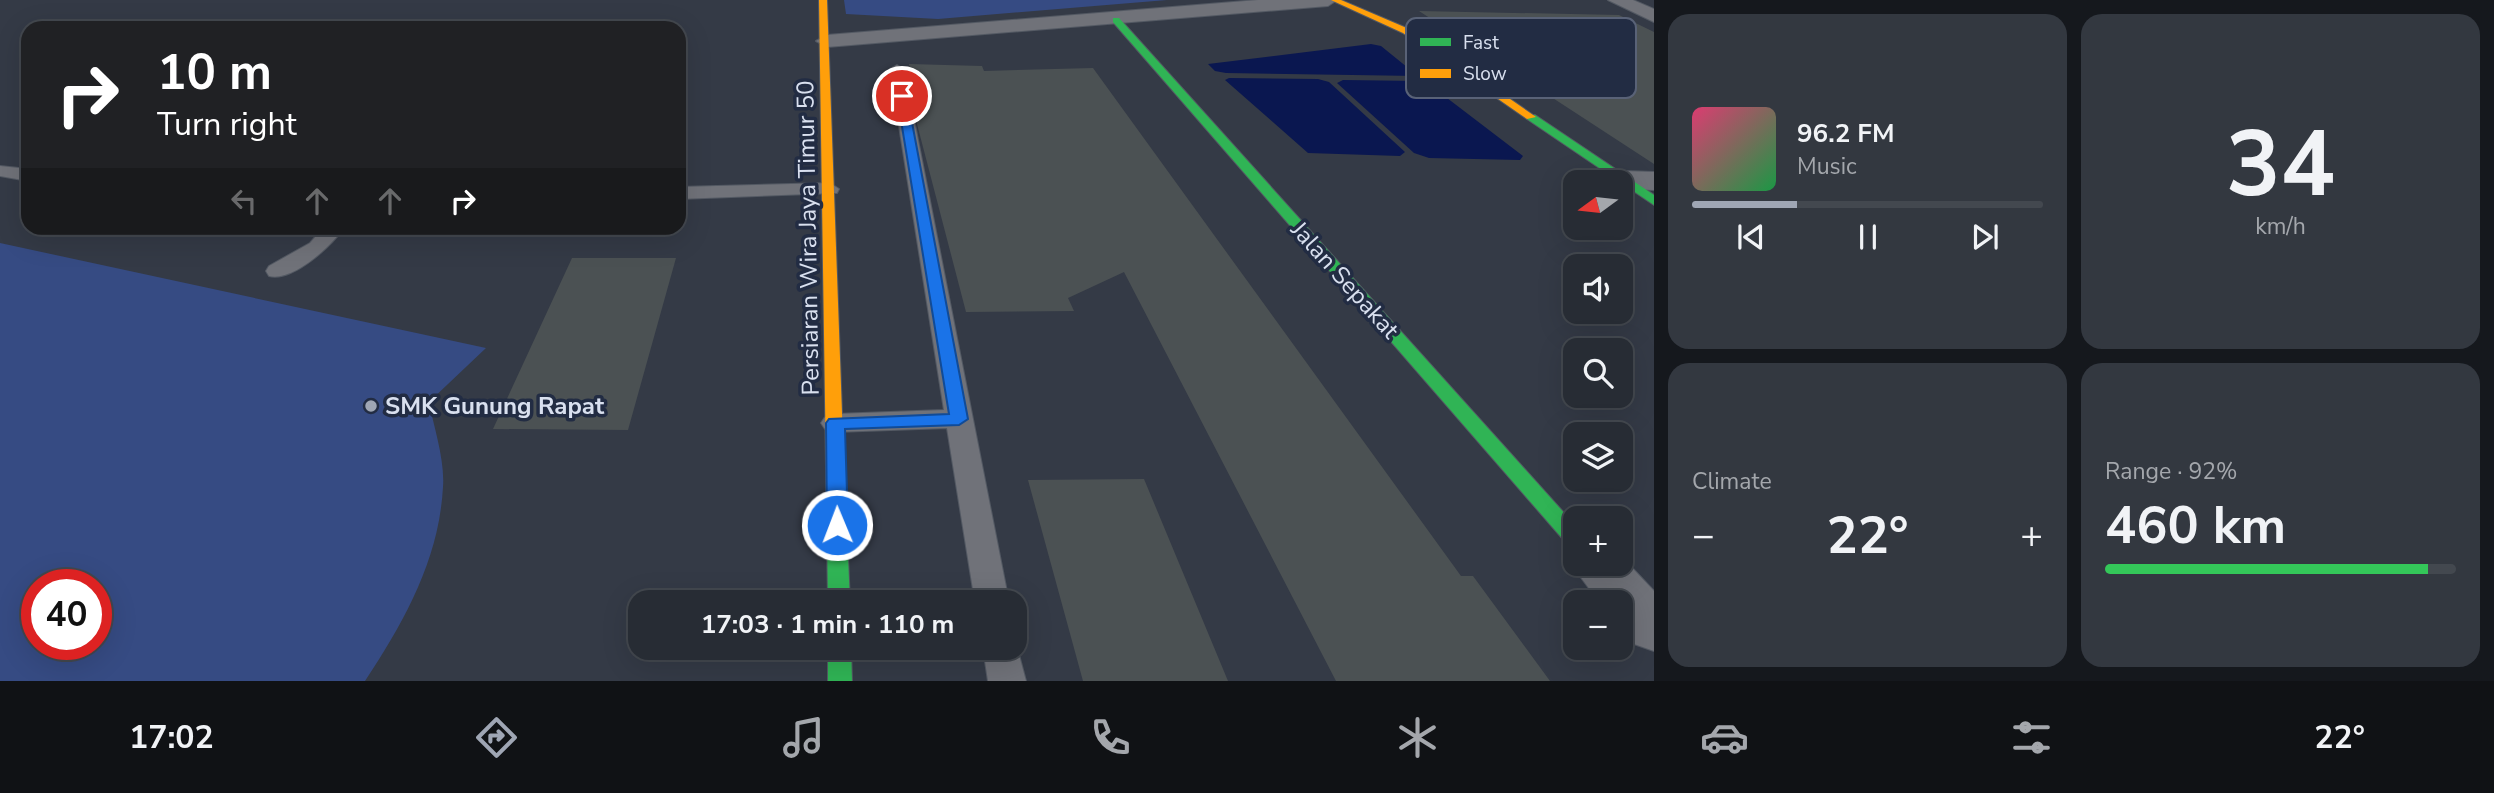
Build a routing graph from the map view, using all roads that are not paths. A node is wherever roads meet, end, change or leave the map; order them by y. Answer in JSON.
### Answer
{"nodes":[{"id":1,"x":823,"y":0,"type":"edge"},
{"id":2,"x":1207,"y":0,"type":"edge"},
{"id":3,"x":1328,"y":0,"type":"edge"},
{"id":4,"x":1335,"y":0,"type":"edge"},
{"id":5,"x":1618,"y":0,"type":"edge"},
{"id":6,"x":1227,"y":9,"type":"junction"},
{"id":7,"x":1654,"y":16,"type":"edge"},
{"id":8,"x":1116,"y":20,"type":"junction"},
{"id":9,"x":1406,"y":32,"type":"edge"},
{"id":10,"x":827,"y":41,"type":"junction"},
{"id":11,"x":897,"y":69,"type":"dead end"},
{"id":12,"x":1503,"y":98,"type":"edge"},
{"id":13,"x":1609,"y":170,"type":"edge"},
{"id":14,"x":0,"y":171,"type":"edge"},
{"id":15,"x":21,"y":174,"type":"edge"},
{"id":16,"x":1633,"y":180,"type":"edge"},
{"id":17,"x":1654,"y":181,"type":"edge"},
{"id":18,"x":1633,"y":186,"type":"edge"},
{"id":19,"x":830,"y":189,"type":"junction"},
{"id":20,"x":686,"y":193,"type":"edge"},
{"id":21,"x":1654,"y":201,"type":"edge"},
{"id":22,"x":328,"y":235,"type":"edge"},
{"id":23,"x":277,"y":271,"type":"dead end"},
{"id":24,"x":959,"y":419,"type":"junction"},
{"id":25,"x":835,"y":423,"type":"junction"},
{"id":26,"x":1563,"y":525,"type":"edge"},
{"id":27,"x":1608,"y":576,"type":"edge"},
{"id":28,"x":839,"y":590,"type":"edge"},
{"id":29,"x":990,"y":590,"type":"edge"},
{"id":30,"x":1654,"y":628,"type":"edge"},
{"id":31,"x":840,"y":660,"type":"edge"},
{"id":32,"x":1003,"y":660,"type":"edge"},
{"id":33,"x":840,"y":681,"type":"edge"},
{"id":34,"x":1007,"y":681,"type":"edge"}],
"edges":[{"from":1,"to":10,"type":"street","name":"Persiaran Wira Jaya Timur 50"},
{"from":2,"to":6,"type":"street"},
{"from":3,"to":6,"type":"street"},
{"from":4,"to":9,"type":"street"},
{"from":5,"to":7,"type":"street"},
{"from":6,"to":8,"type":"street"},
{"from":8,"to":10,"type":"street"},
{"from":8,"to":26,"type":"street","name":"Jalan Sepakat"},
{"from":10,"to":19,"type":"street","name":"Persiaran Wira Jaya Timur 50"},
{"from":11,"to":24,"type":"lane"},
{"from":12,"to":13,"type":"street"},
{"from":14,"to":15,"type":"lane"},
{"from":16,"to":17,"type":"street"},
{"from":18,"to":21,"type":"street"},
{"from":19,"to":20,"type":"lane"},
{"from":19,"to":25,"type":"street","name":"Persiaran Wira Jaya Timur 50"},
{"from":22,"to":23,"type":"lane"},
{"from":24,"to":25,"type":"lane"},
{"from":24,"to":29,"type":"lane"},
{"from":25,"to":28,"type":"street","name":"Persiaran Wira Jaya Timur 50"},
{"from":27,"to":30,"type":"street"},
{"from":31,"to":33,"type":"street"},
{"from":32,"to":34,"type":"lane"}]}
